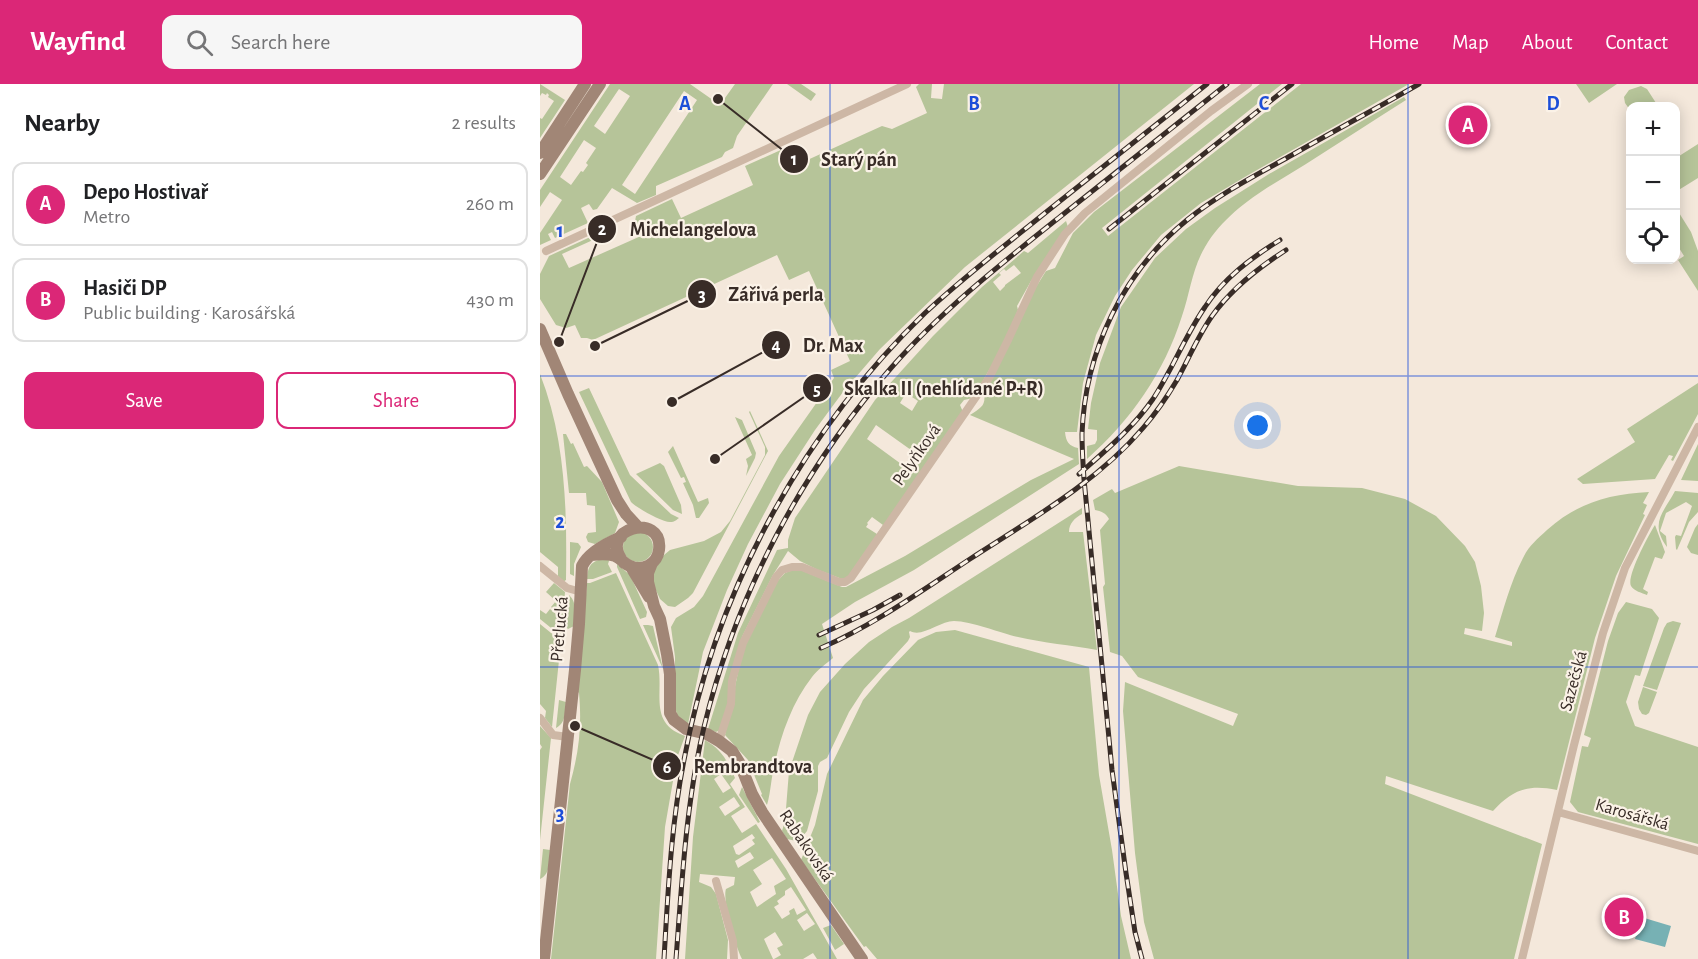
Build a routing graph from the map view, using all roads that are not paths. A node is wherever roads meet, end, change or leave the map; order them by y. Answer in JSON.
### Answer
{"nodes":[{"id":1,"x":585,"y":84,"type":"edge"},
{"id":2,"x":600,"y":84,"type":"edge"},
{"id":3,"x":907,"y":84,"type":"edge"},
{"id":4,"x":1248,"y":84,"type":"edge"},
{"id":5,"x":540,"y":153,"type":"edge"},
{"id":6,"x":540,"y":174,"type":"edge"},
{"id":7,"x":546,"y":251,"type":"dead end"},
{"id":8,"x":540,"y":329,"type":"edge"},
{"id":9,"x":1698,"y":426,"type":"edge"},
{"id":10,"x":616,"y":500,"type":"junction"},
{"id":11,"x":638,"y":527,"type":"junction"},
{"id":12,"x":621,"y":535,"type":"junction"},
{"id":13,"x":591,"y":555,"type":"junction"},
{"id":14,"x":652,"y":563,"type":"junction"},
{"id":15,"x":628,"y":565,"type":"junction"},
{"id":16,"x":540,"y":566,"type":"edge"},
{"id":17,"x":581,"y":592,"type":"junction"},
{"id":18,"x":654,"y":606,"type":"junction"},
{"id":19,"x":540,"y":718,"type":"edge"},
{"id":20,"x":568,"y":737,"type":"junction"},
{"id":21,"x":719,"y":741,"type":"junction"},
{"id":22,"x":1558,"y":812,"type":"junction"},
{"id":23,"x":1698,"y":851,"type":"edge"},
{"id":24,"x":717,"y":881,"type":"dead end"},
{"id":25,"x":546,"y":887,"type":"edge"},
{"id":26,"x":544,"y":959,"type":"edge"},
{"id":27,"x":734,"y":959,"type":"edge"},
{"id":28,"x":862,"y":959,"type":"edge"},
{"id":29,"x":1522,"y":959,"type":"edge"}],
"edges":[{"from":1,"to":5,"type":"main road"},
{"from":2,"to":6,"type":"main road"},
{"from":3,"to":7,"type":"street"},
{"from":4,"to":21,"type":"street","name":"Pelyňková"},
{"from":8,"to":10,"type":"main road"},
{"from":9,"to":22,"type":"street","name":"Sazečská"},
{"from":10,"to":11,"type":"main road"},
{"from":10,"to":12,"type":"main road"},
{"from":11,"to":12,"type":"main road"},
{"from":11,"to":14,"type":"main road"},
{"from":12,"to":13,"type":"main road"},
{"from":12,"to":15,"type":"main road"},
{"from":13,"to":15,"type":"main road"},
{"from":13,"to":17,"type":"main road","name":"Přetlucká"},
{"from":14,"to":15,"type":"main road"},
{"from":14,"to":18,"type":"main road","name":"Rabakovská"},
{"from":15,"to":18,"type":"main road","name":"Rabakovská"},
{"from":16,"to":17,"type":"street"},
{"from":17,"to":20,"type":"main road","name":"Přetlucká"},
{"from":18,"to":21,"type":"main road","name":"Rabakovská"},
{"from":19,"to":20,"type":"street"},
{"from":20,"to":25,"type":"main road","name":"Přetlucká"},
{"from":21,"to":28,"type":"main road","name":"Rabakovská"},
{"from":22,"to":23,"type":"street","name":"Karosářská"},
{"from":22,"to":29,"type":"street","name":"Sazečská"},
{"from":24,"to":27,"type":"street"},
{"from":25,"to":26,"type":"main road","name":"Přetlucká"}]}
